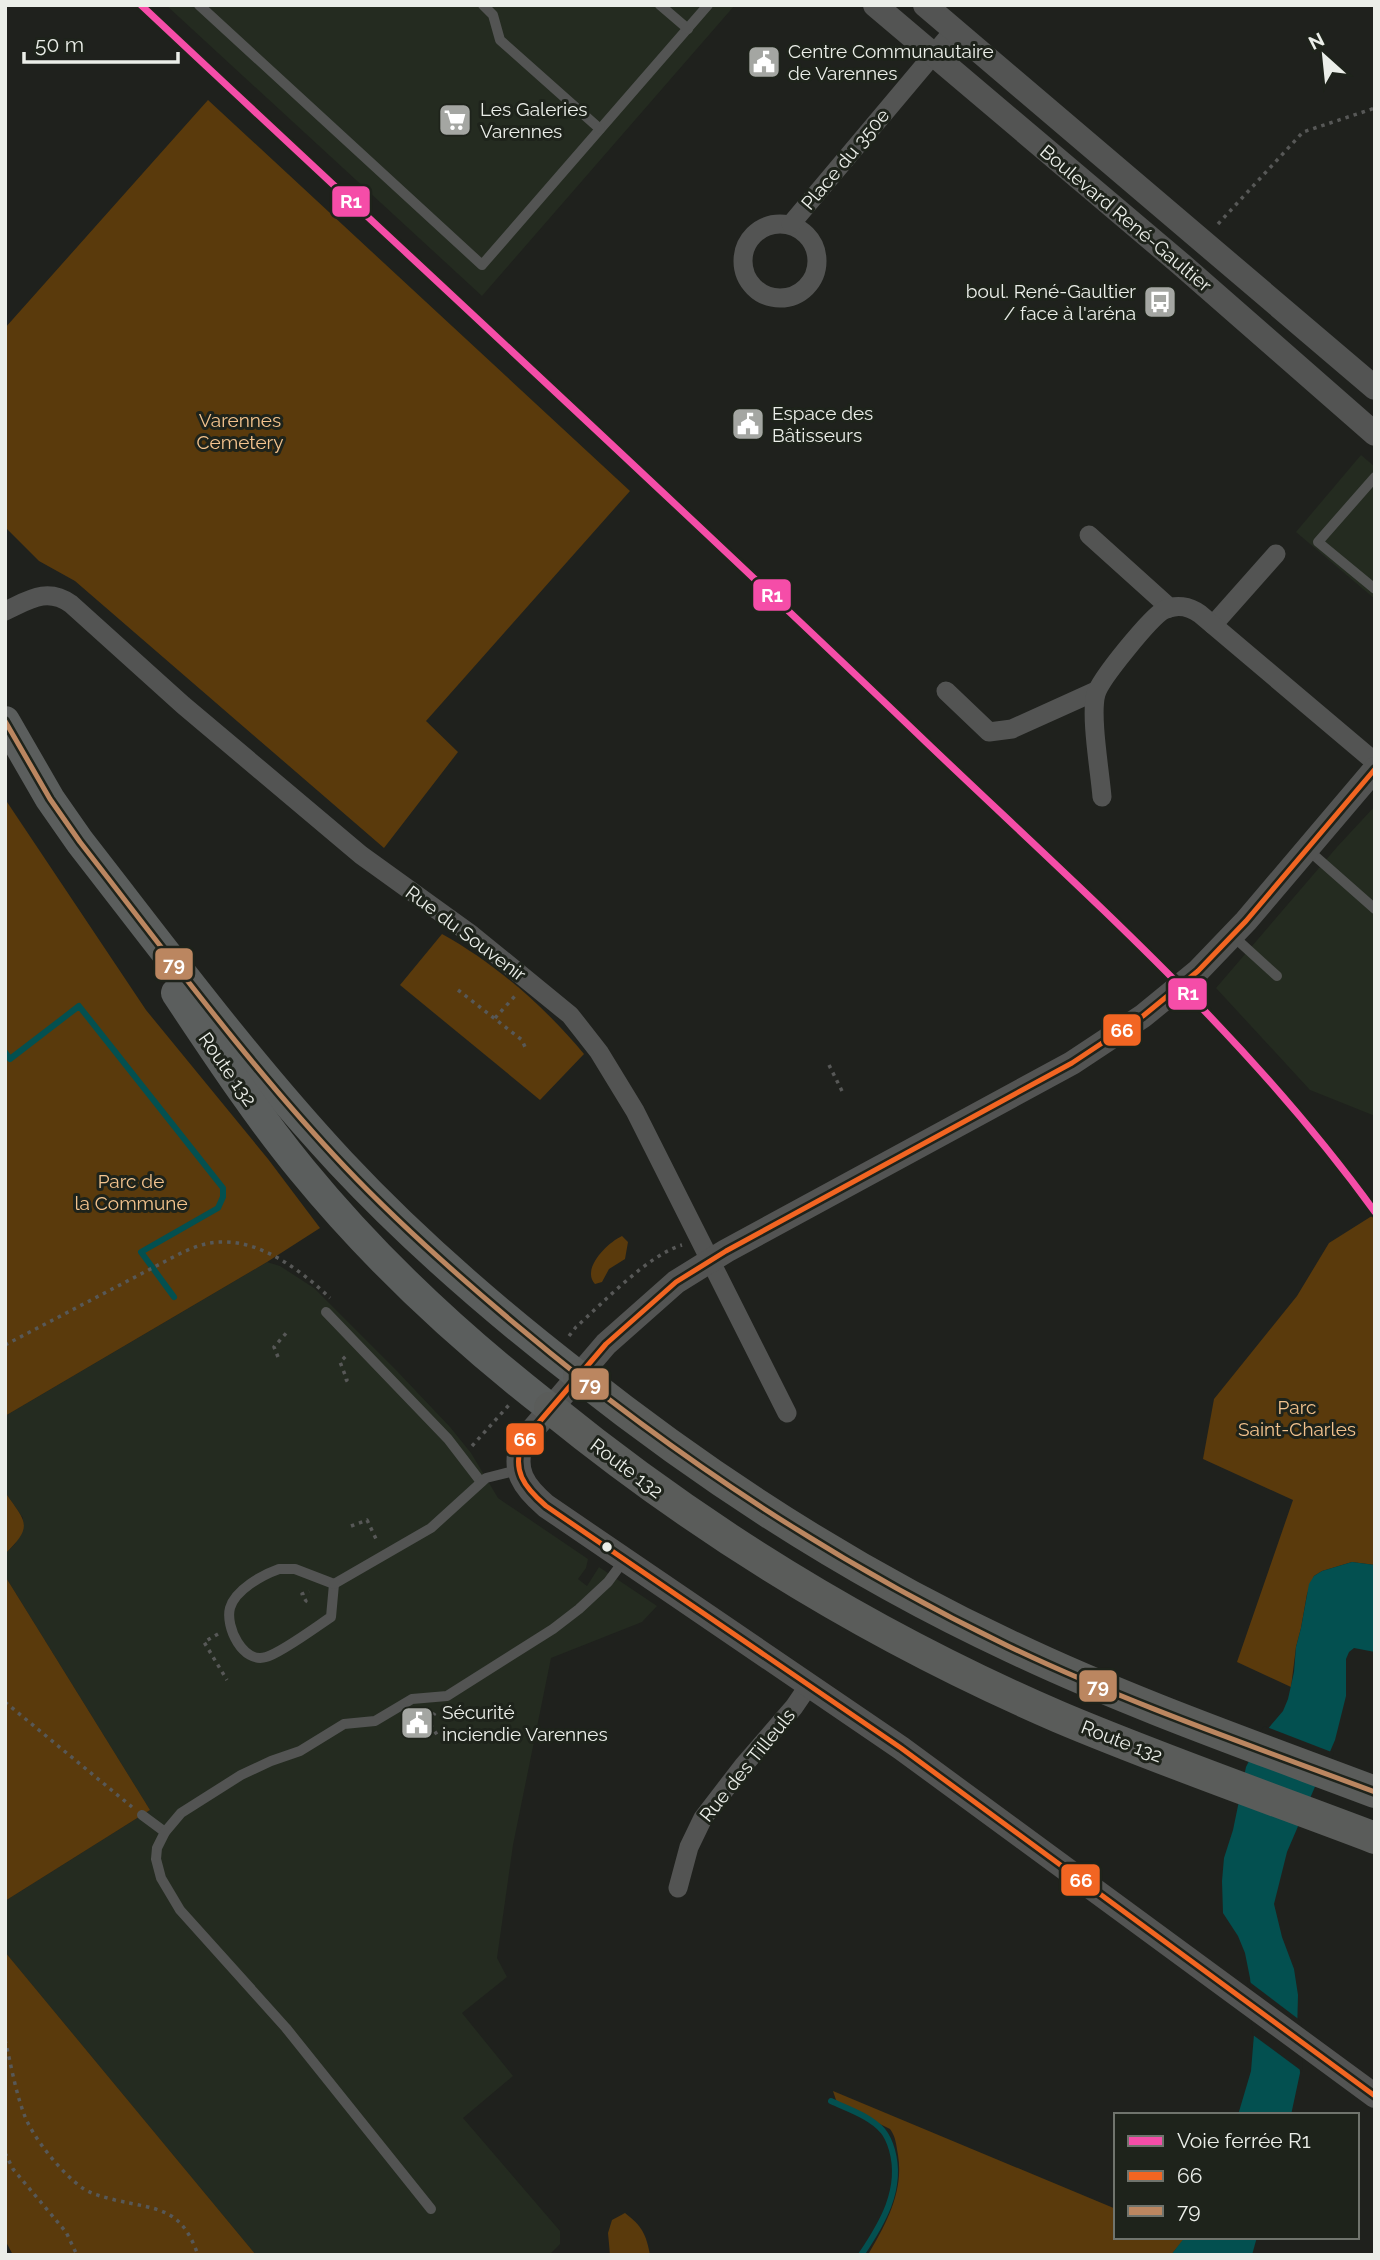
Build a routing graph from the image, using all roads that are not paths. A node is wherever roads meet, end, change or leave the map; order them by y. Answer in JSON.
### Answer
{"nodes":[{"id":1,"x":199,"y":5,"type":"edge"},
{"id":2,"x":483,"y":5,"type":"edge"},
{"id":3,"x":502,"y":5,"type":"edge"},
{"id":4,"x":660,"y":5,"type":"edge"},
{"id":5,"x":708,"y":5,"type":"edge"},
{"id":6,"x":875,"y":5,"type":"edge"},
{"id":7,"x":925,"y":5,"type":"edge"},
{"id":8,"x":493,"y":15,"type":"junction"},
{"id":9,"x":688,"y":29,"type":"junction"},
{"id":10,"x":954,"y":30,"type":"junction"},
{"id":11,"x":933,"y":54,"type":"junction"},
{"id":12,"x":600,"y":129,"type":"junction"},
{"id":13,"x":1102,"y":157,"type":"junction"},
{"id":14,"x":1082,"y":181,"type":"junction"},
{"id":15,"x":791,"y":224,"type":"dead end"},
{"id":16,"x":1375,"y":388,"type":"edge"},
{"id":17,"x":1375,"y":434,"type":"edge"},
{"id":18,"x":1375,"y":478,"type":"edge"},
{"id":19,"x":1089,"y":535,"type":"dead end"},
{"id":20,"x":1276,"y":554,"type":"dead end"},
{"id":21,"x":1375,"y":589,"type":"edge"},
{"id":22,"x":1170,"y":608,"type":"junction"},
{"id":23,"x":5,"y":611,"type":"edge"},
{"id":24,"x":1213,"y":625,"type":"junction"},
{"id":25,"x":946,"y":691,"type":"dead end"},
{"id":26,"x":1096,"y":691,"type":"junction"},
{"id":27,"x":5,"y":721,"type":"edge"},
{"id":28,"x":1375,"y":762,"type":"edge"},
{"id":29,"x":1375,"y":768,"type":"edge"},
{"id":30,"x":1102,"y":797,"type":"dead end"},
{"id":31,"x":80,"y":842,"type":"junction"},
{"id":32,"x":1307,"y":849,"type":"junction"},
{"id":33,"x":1375,"y":909,"type":"edge"},
{"id":34,"x":1233,"y":935,"type":"junction"},
{"id":35,"x":1278,"y":976,"type":"dead end"},
{"id":36,"x":709,"y":1260,"type":"junction"},
{"id":37,"x":326,"y":1312,"type":"dead end"},
{"id":38,"x":579,"y":1376,"type":"junction"},
{"id":39,"x":550,"y":1408,"type":"junction"},
{"id":40,"x":787,"y":1413,"type":"dead end"},
{"id":41,"x":519,"y":1470,"type":"junction"},
{"id":42,"x":481,"y":1482,"type":"junction"},
{"id":43,"x":625,"y":1559,"type":"junction"},
{"id":44,"x":334,"y":1584,"type":"junction"},
{"id":45,"x":809,"y":1685,"type":"junction"},
{"id":46,"x":1375,"y":1792,"type":"edge"},
{"id":47,"x":142,"y":1815,"type":"road end"},
{"id":48,"x":165,"y":1832,"type":"junction"},
{"id":49,"x":1375,"y":1838,"type":"edge"},
{"id":50,"x":678,"y":1888,"type":"dead end"},
{"id":51,"x":1375,"y":2096,"type":"edge"},
{"id":52,"x":431,"y":2209,"type":"dead end"}],
"edges":[{"from":1,"to":12,"type":"lane"},
{"from":2,"to":8,"type":"lane"},
{"from":3,"to":8,"type":"lane"},
{"from":4,"to":9,"type":"lane"},
{"from":5,"to":9,"type":"lane"},
{"from":6,"to":11,"type":"street","name":"Boulevard René-Gaultier"},
{"from":7,"to":10,"type":"street","name":"Boulevard René-Gaultier"},
{"from":8,"to":12,"type":"lane"},
{"from":9,"to":12,"type":"lane"},
{"from":10,"to":11,"type":"street","name":"Place du 350e"},
{"from":10,"to":13,"type":"street","name":"Boulevard René-Gaultier"},
{"from":11,"to":14,"type":"street","name":"Boulevard René-Gaultier"},
{"from":11,"to":15,"type":"street","name":"Place du 350e"},
{"from":13,"to":14,"type":"street"},
{"from":13,"to":16,"type":"street","name":"Boulevard René-Gaultier"},
{"from":14,"to":17,"type":"street","name":"Boulevard René-Gaultier"},
{"from":18,"to":21,"type":"lane"},
{"from":19,"to":22,"type":"street"},
{"from":20,"to":24,"type":"street"},
{"from":22,"to":24,"type":"street"},
{"from":22,"to":26,"type":"street"},
{"from":23,"to":36,"type":"street","name":"Rue du Souvenir"},
{"from":24,"to":28,"type":"street"},
{"from":25,"to":26,"type":"street"},
{"from":26,"to":30,"type":"street"},
{"from":27,"to":31,"type":"main road","name":"Route 132"},
{"from":29,"to":32,"type":"street"},
{"from":31,"to":38,"type":"main road","name":"Route 132"},
{"from":31,"to":39,"type":"main road","name":"Route 132"},
{"from":32,"to":33,"type":"lane"},
{"from":32,"to":34,"type":"street"},
{"from":34,"to":35,"type":"lane"},
{"from":34,"to":36,"type":"street"},
{"from":36,"to":38,"type":"street"},
{"from":36,"to":40,"type":"street","name":"Rue du Souvenir"},
{"from":37,"to":42,"type":"lane"},
{"from":38,"to":39,"type":"street"},
{"from":38,"to":46,"type":"highway","name":"Route 132"},
{"from":39,"to":41,"type":"street"},
{"from":39,"to":49,"type":"highway","name":"Route 132"},
{"from":41,"to":42,"type":"lane"},
{"from":41,"to":43,"type":"street"},
{"from":42,"to":44,"type":"lane"},
{"from":43,"to":45,"type":"street"},
{"from":43,"to":48,"type":"lane"},
{"from":44,"to":44,"type":"lane"},
{"from":45,"to":50,"type":"street","name":"Rue des Tilleuls"},
{"from":45,"to":51,"type":"street"},
{"from":47,"to":48,"type":"lane"},
{"from":48,"to":52,"type":"lane"}]}
